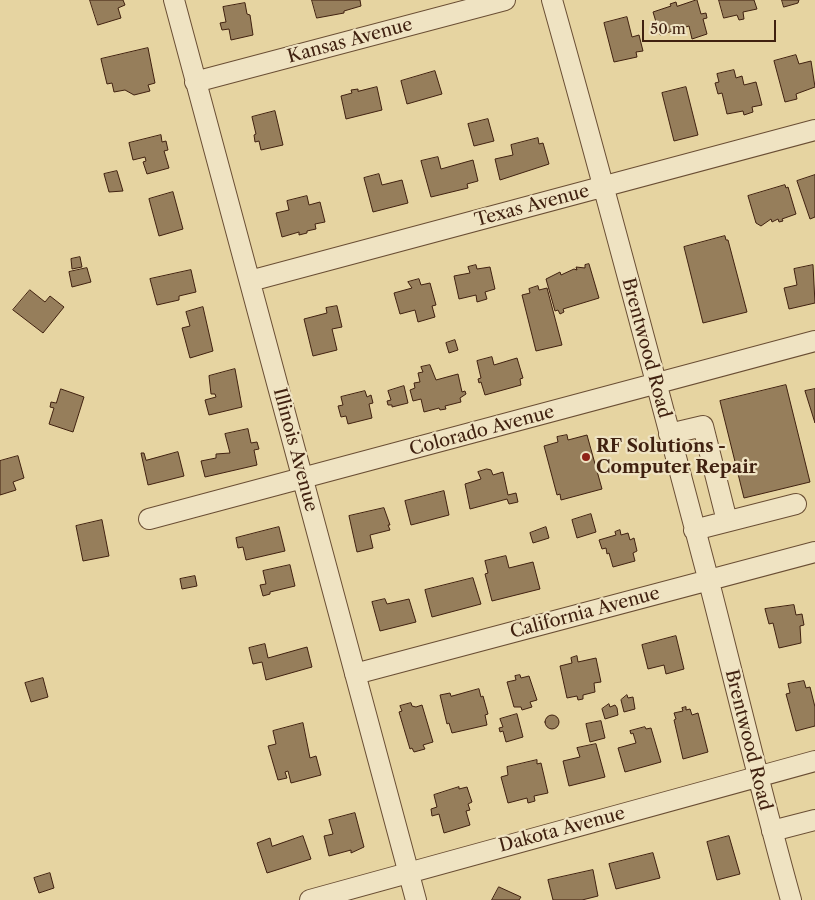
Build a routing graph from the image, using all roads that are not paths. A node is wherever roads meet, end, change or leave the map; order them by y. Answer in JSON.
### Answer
{"nodes":[{"id":1,"x":174,"y":0,"type":"edge"},
{"id":2,"x":505,"y":0,"type":"edge"},
{"id":3,"x":552,"y":0,"type":"edge"},
{"id":4,"x":196,"y":82,"type":"junction"},
{"id":5,"x":815,"y":130,"type":"edge"},
{"id":6,"x":604,"y":186,"type":"junction"},
{"id":7,"x":250,"y":281,"type":"junction"},
{"id":8,"x":815,"y":341,"type":"edge"},
{"id":9,"x":655,"y":384,"type":"junction"},
{"id":10,"x":668,"y":434,"type":"junction"},
{"id":11,"x":304,"y":480,"type":"junction"},
{"id":12,"x":796,"y":504,"type":"dead end"},
{"id":13,"x":149,"y":520,"type":"dead end"},
{"id":14,"x":727,"y":521,"type":"junction"},
{"id":15,"x":694,"y":530,"type":"junction"},
{"id":16,"x":815,"y":552,"type":"edge"},
{"id":17,"x":708,"y":580,"type":"junction"},
{"id":18,"x":355,"y":674,"type":"junction"},
{"id":19,"x":815,"y":761,"type":"edge"},
{"id":20,"x":757,"y":777,"type":"junction"},
{"id":21,"x":815,"y":820,"type":"edge"},
{"id":22,"x":772,"y":831,"type":"junction"},
{"id":23,"x":408,"y":872,"type":"junction"},
{"id":24,"x":310,"y":900,"type":"edge"},
{"id":25,"x":416,"y":900,"type":"edge"},
{"id":26,"x":791,"y":900,"type":"edge"}],
"edges":[{"from":1,"to":4,"type":"street","name":"Illinois Avenue"},
{"from":2,"to":4,"type":"street","name":"Kansas Avenue"},
{"from":3,"to":6,"type":"street","name":"Brentwood Road"},
{"from":4,"to":7,"type":"street","name":"Illinois Avenue"},
{"from":5,"to":6,"type":"street","name":"Texas Avenue"},
{"from":6,"to":7,"type":"street","name":"Texas Avenue"},
{"from":6,"to":9,"type":"street","name":"Brentwood Road"},
{"from":7,"to":11,"type":"street","name":"Illinois Avenue"},
{"from":8,"to":9,"type":"street","name":"Colorado Avenue"},
{"from":9,"to":10,"type":"street","name":"Brentwood Road"},
{"from":9,"to":11,"type":"street","name":"Colorado Avenue"},
{"from":10,"to":14,"type":"street"},
{"from":10,"to":15,"type":"street","name":"Brentwood Road"},
{"from":11,"to":13,"type":"street","name":"Colorado Avenue"},
{"from":11,"to":18,"type":"street","name":"Illinois Avenue"},
{"from":12,"to":14,"type":"street"},
{"from":14,"to":15,"type":"street"},
{"from":15,"to":17,"type":"street","name":"Brentwood Road"},
{"from":16,"to":17,"type":"street","name":"California Avenue"},
{"from":17,"to":18,"type":"street","name":"California Avenue"},
{"from":17,"to":20,"type":"street","name":"Brentwood Road"},
{"from":18,"to":23,"type":"street","name":"Illinois Avenue"},
{"from":19,"to":20,"type":"street","name":"Dakota Avenue"},
{"from":20,"to":22,"type":"street","name":"Brentwood Road"},
{"from":20,"to":23,"type":"street","name":"Dakota Avenue"},
{"from":21,"to":22,"type":"street"},
{"from":22,"to":26,"type":"street","name":"Brentwood Road"},
{"from":23,"to":24,"type":"street","name":"Dakota Avenue"},
{"from":23,"to":25,"type":"street","name":"Illinois Avenue"}]}
